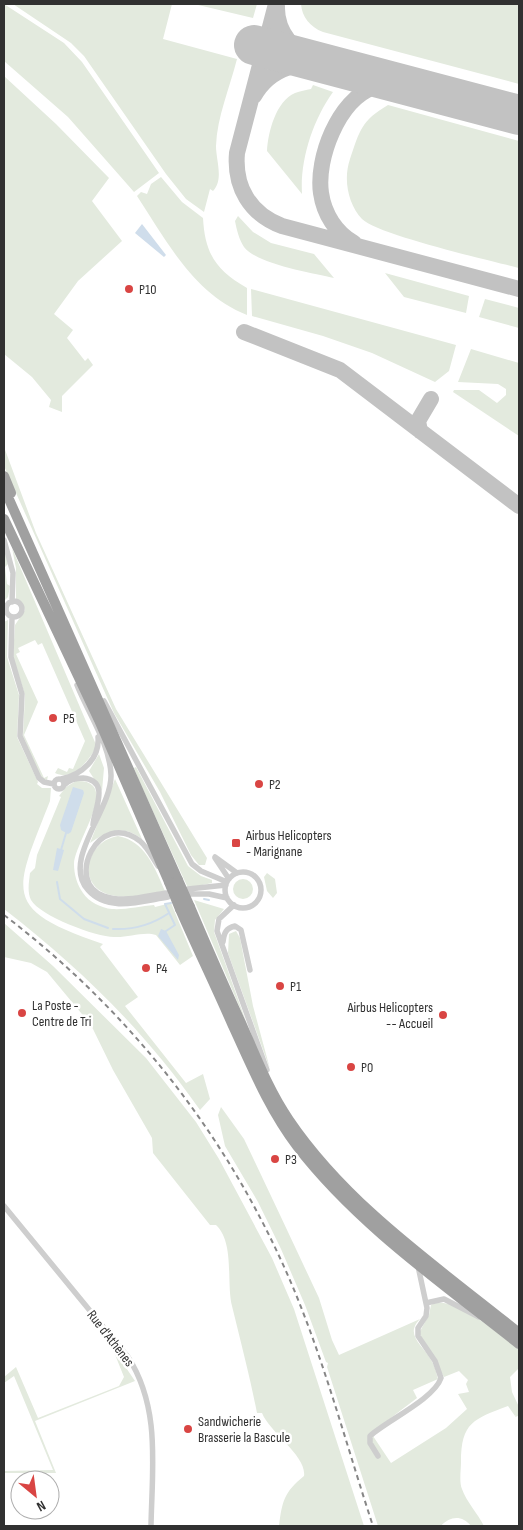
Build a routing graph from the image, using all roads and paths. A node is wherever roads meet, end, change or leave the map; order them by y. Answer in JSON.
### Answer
{"nodes":[{"id":1,"x":4,"y":476,"type":"edge"},
{"id":2,"x":4,"y":488,"type":"edge"},
{"id":3,"x":4,"y":510,"type":"edge"},
{"id":4,"x":4,"y":519,"type":"edge"},
{"id":5,"x":4,"y":540,"type":"edge"},
{"id":6,"x":41,"y":568,"type":"junction"},
{"id":7,"x":40,"y":592,"type":"junction"},
{"id":8,"x":12,"y":602,"type":"junction"},
{"id":9,"x":12,"y":617,"type":"junction"},
{"id":10,"x":56,"y":627,"type":"junction"},
{"id":11,"x":67,"y":627,"type":"junction"},
{"id":12,"x":97,"y":730,"type":"junction"},
{"id":13,"x":89,"y":764,"type":"junction"},
{"id":14,"x":61,"y":779,"type":"junction"},
{"id":15,"x":92,"y":781,"type":"junction"},
{"id":16,"x":54,"y":784,"type":"junction"},
{"id":17,"x":64,"y":785,"type":"junction"},
{"id":18,"x":92,"y":830,"type":"junction"},
{"id":19,"x":237,"y":873,"type":"junction"},
{"id":20,"x":172,"y":880,"type":"junction"},
{"id":21,"x":228,"y":882,"type":"junction"},
{"id":22,"x":228,"y":898,"type":"junction"},
{"id":23,"x":234,"y":905,"type":"junction"},
{"id":24,"x":185,"y":908,"type":"junction"},
{"id":25,"x":223,"y":944,"type":"junction"},
{"id":26,"x":250,"y":970,"type":"dead end"},
{"id":27,"x":279,"y":1103,"type":"junction"},
{"id":28,"x":4,"y":1206,"type":"edge"},
{"id":29,"x":414,"y":1260,"type":"junction"},
{"id":30,"x":426,"y":1303,"type":"junction"},
{"id":31,"x":488,"y":1319,"type":"junction"},
{"id":32,"x":519,"y":1333,"type":"edge"},
{"id":33,"x":519,"y":1344,"type":"edge"},
{"id":34,"x":378,"y":1456,"type":"dead end"},
{"id":35,"x":151,"y":1526,"type":"edge"}],
"edges":[{"from":1,"to":6,"type":"highway"},
{"from":2,"to":6,"type":"highway"},
{"from":3,"to":7,"type":"highway"},
{"from":4,"to":7,"type":"highway"},
{"from":5,"to":8,"type":"street"},
{"from":6,"to":11,"type":"highway"},
{"from":7,"to":10,"type":"highway"},
{"from":8,"to":9,"type":"street"},
{"from":8,"to":9,"type":"street"},
{"from":9,"to":16,"type":"street"},
{"from":10,"to":12,"type":"street"},
{"from":10,"to":20,"type":"highway"},
{"from":11,"to":20,"type":"highway"},
{"from":11,"to":21,"type":"street"},
{"from":12,"to":13,"type":"street"},
{"from":12,"to":18,"type":"street"},
{"from":13,"to":14,"type":"street"},
{"from":13,"to":15,"type":"street"},
{"from":14,"to":16,"type":"street"},
{"from":14,"to":17,"type":"street"},
{"from":15,"to":17,"type":"street"},
{"from":15,"to":18,"type":"street"},
{"from":16,"to":17,"type":"street"},
{"from":18,"to":20,"type":"street"},
{"from":19,"to":21,"type":"street"},
{"from":19,"to":21,"type":"street"},
{"from":19,"to":23,"type":"street"},
{"from":20,"to":24,"type":"highway","bridge":true},
{"from":21,"to":22,"type":"street"},
{"from":21,"to":22,"type":"street"},
{"from":22,"to":23,"type":"street"},
{"from":23,"to":25,"type":"street"},
{"from":24,"to":27,"type":"highway"},
{"from":24,"to":29,"type":"highway"},
{"from":25,"to":26,"type":"street"},
{"from":25,"to":27,"type":"street"},
{"from":27,"to":32,"type":"highway"},
{"from":28,"to":35,"type":"street","name":"Rue d'Athènes"},
{"from":29,"to":30,"type":"street"},
{"from":29,"to":31,"type":"highway"},
{"from":30,"to":31,"type":"street"},
{"from":30,"to":34,"type":"street"},
{"from":31,"to":33,"type":"highway"}]}
